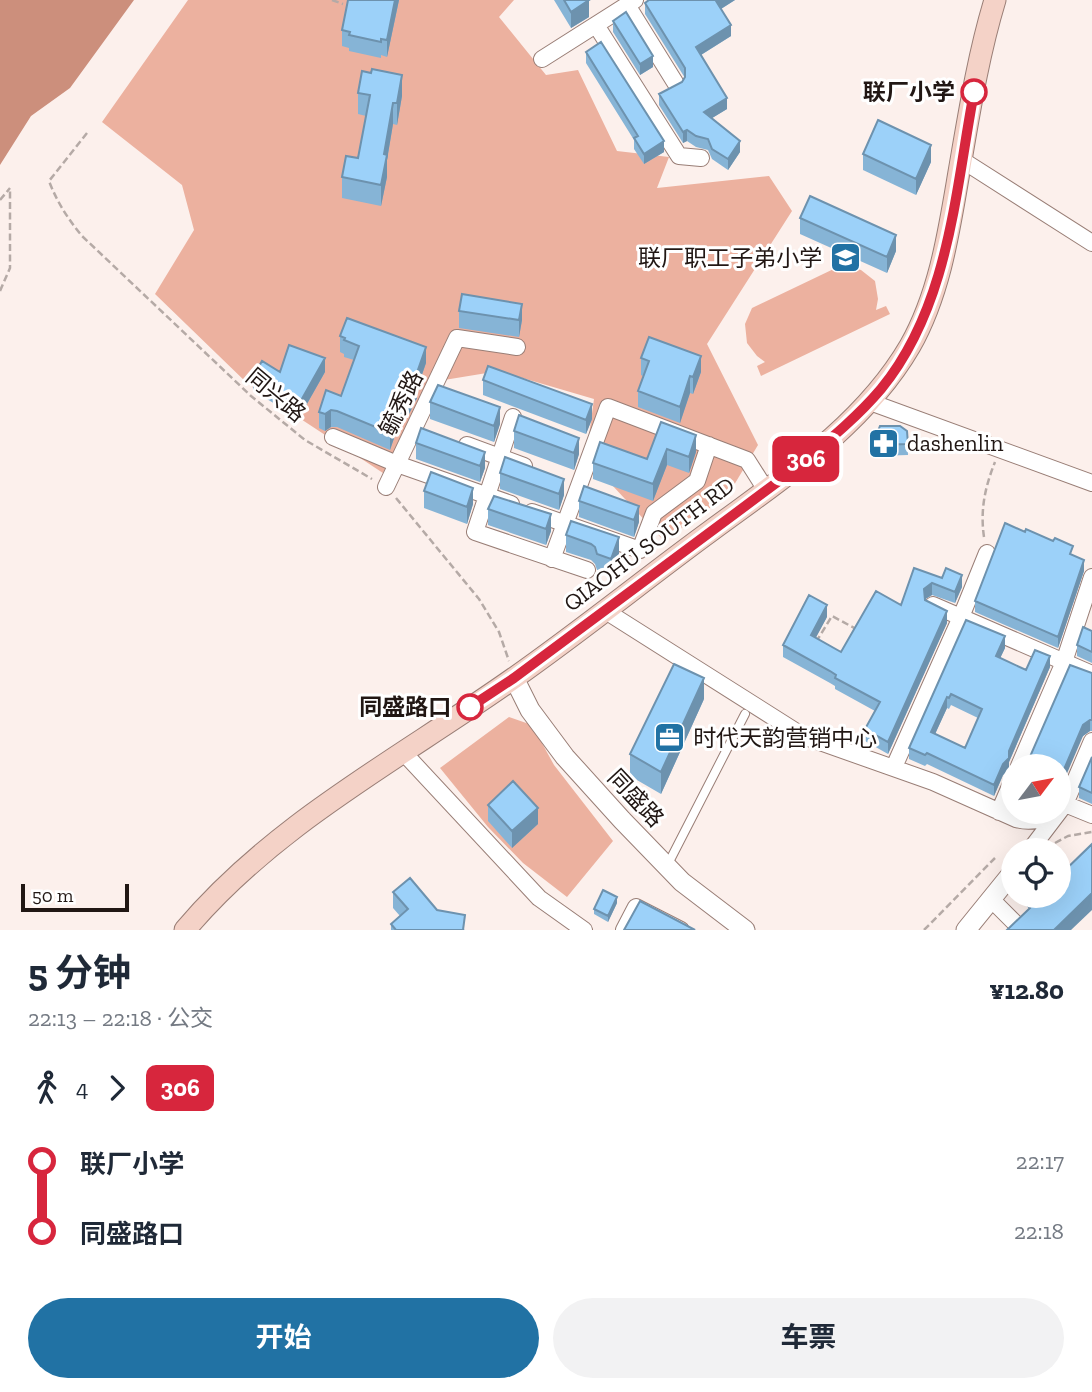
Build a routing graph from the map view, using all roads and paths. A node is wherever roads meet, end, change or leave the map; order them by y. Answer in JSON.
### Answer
{"nodes":[{"id":1,"x":331,"y":0,"type":"edge"},
{"id":2,"x":995,"y":0,"type":"edge"},
{"id":3,"x":631,"y":3,"type":"edge"},
{"id":4,"x":343,"y":4,"type":"dead end"},
{"id":5,"x":596,"y":24,"type":"junction"},
{"id":6,"x":542,"y":59,"type":"dead end"},
{"id":7,"x":676,"y":84,"type":"edge"},
{"id":8,"x":87,"y":133,"type":"dead end"},
{"id":9,"x":701,"y":158,"type":"dead end"},
{"id":10,"x":961,"y":160,"type":"junction"},
{"id":11,"x":0,"y":200,"type":"edge"},
{"id":12,"x":1092,"y":243,"type":"edge"},
{"id":13,"x":0,"y":291,"type":"edge"},
{"id":14,"x":517,"y":347,"type":"dead end"},
{"id":15,"x":870,"y":402,"type":"junction"},
{"id":16,"x":513,"y":417,"type":"dead end"},
{"id":17,"x":333,"y":438,"type":"dead end"},
{"id":18,"x":451,"y":440,"type":"edge"},
{"id":19,"x":709,"y":445,"type":"junction"},
{"id":20,"x":1000,"y":450,"type":"junction"},
{"id":21,"x":500,"y":457,"type":"junction"},
{"id":22,"x":397,"y":464,"type":"junction"},
{"id":23,"x":539,"y":472,"type":"edge"},
{"id":24,"x":1092,"y":483,"type":"edge"},
{"id":25,"x":386,"y":487,"type":"junction"},
{"id":26,"x":766,"y":490,"type":"junction"},
{"id":27,"x":487,"y":496,"type":"junction"},
{"id":28,"x":565,"y":524,"type":"junction"},
{"id":29,"x":987,"y":553,"type":"joint"},
{"id":30,"x":552,"y":559,"type":"junction"},
{"id":31,"x":587,"y":570,"type":"dead end"},
{"id":32,"x":1092,"y":577,"type":"edge"},
{"id":33,"x":933,"y":605,"type":"edge"},
{"id":34,"x":604,"y":610,"type":"junction"},
{"id":35,"x":961,"y":617,"type":"junction"},
{"id":36,"x":864,"y":634,"type":"edge"},
{"id":37,"x":816,"y":643,"type":"edge"},
{"id":38,"x":1064,"y":662,"type":"junction"},
{"id":39,"x":1092,"y":674,"type":"edge"},
{"id":40,"x":514,"y":678,"type":"junction"},
{"id":41,"x":745,"y":714,"type":"dead end"},
{"id":42,"x":1092,"y":741,"type":"edge"},
{"id":43,"x":403,"y":752,"type":"junction"},
{"id":44,"x":1024,"y":754,"type":"edge"},
{"id":45,"x":894,"y":767,"type":"junction"},
{"id":46,"x":1071,"y":785,"type":"edge"},
{"id":47,"x":1001,"y":807,"type":"edge"},
{"id":48,"x":1071,"y":810,"type":"edge"},
{"id":49,"x":999,"y":812,"type":"joint"},
{"id":50,"x":1091,"y":813,"type":"edge"},
{"id":51,"x":1092,"y":832,"type":"edge"},
{"id":52,"x":1064,"y":838,"type":"edge"},
{"id":53,"x":995,"y":858,"type":"dead end"},
{"id":54,"x":667,"y":866,"type":"junction"},
{"id":55,"x":1001,"y":887,"type":"edge"},
{"id":56,"x":991,"y":899,"type":"junction"},
{"id":57,"x":1016,"y":924,"type":"edge"},
{"id":58,"x":184,"y":930,"type":"edge"},
{"id":59,"x":584,"y":930,"type":"edge"},
{"id":60,"x":624,"y":930,"type":"edge"},
{"id":61,"x":681,"y":930,"type":"edge"},
{"id":62,"x":745,"y":930,"type":"edge"},
{"id":63,"x":924,"y":930,"type":"edge"},
{"id":64,"x":966,"y":930,"type":"edge"}],
"edges":[{"from":1,"to":4,"type":"path"},
{"from":2,"to":10,"type":"main road","name":"QIAOHU SOUTH RD"},
{"from":3,"to":5,"type":"street"},
{"from":3,"to":7,"type":"street"},
{"from":5,"to":6,"type":"street"},
{"from":5,"to":9,"type":"street"},
{"from":8,"to":25,"type":"path","name":"同兴路"},
{"from":10,"to":12,"type":"street"},
{"from":10,"to":15,"type":"main road","name":"QIAOHU SOUTH RD"},
{"from":11,"to":13,"type":"path"},
{"from":14,"to":22,"type":"street","name":"毓秀路"},
{"from":15,"to":20,"type":"street"},
{"from":15,"to":26,"type":"main road","name":"QIAOHU SOUTH RD"},
{"from":16,"to":21,"type":"street"},
{"from":17,"to":22,"type":"street"},
{"from":18,"to":21,"type":"street"},
{"from":19,"to":26,"type":"street"},
{"from":19,"to":28,"type":"street"},
{"from":19,"to":28,"type":"street"},
{"from":20,"to":24,"type":"street"},
{"from":20,"to":29,"type":"path"},
{"from":21,"to":23,"type":"street"},
{"from":21,"to":27,"type":"street"},
{"from":22,"to":25,"type":"street","name":"毓秀路"},
{"from":22,"to":27,"type":"street"},
{"from":25,"to":40,"type":"path","name":"同兴路"},
{"from":26,"to":34,"type":"main road","name":"QIAOHU SOUTH RD"},
{"from":27,"to":28,"type":"street"},
{"from":27,"to":30,"type":"street"},
{"from":28,"to":30,"type":"street"},
{"from":29,"to":35,"type":"street"},
{"from":30,"to":31,"type":"street"},
{"from":32,"to":38,"type":"street"},
{"from":33,"to":35,"type":"street"},
{"from":34,"to":40,"type":"main road","name":"QIAOHU SOUTH RD"},
{"from":34,"to":45,"type":"street"},
{"from":35,"to":38,"type":"street"},
{"from":35,"to":45,"type":"street"},
{"from":36,"to":37,"type":"path"},
{"from":38,"to":39,"type":"street"},
{"from":38,"to":44,"type":"street"},
{"from":40,"to":43,"type":"main road","name":"QIAOHU SOUTH RD"},
{"from":40,"to":54,"type":"street","name":"同盛路"},
{"from":41,"to":54,"type":"lane"},
{"from":42,"to":46,"type":"street"},
{"from":43,"to":58,"type":"main road","name":"QIAOHU SOUTH RD"},
{"from":43,"to":59,"type":"street"},
{"from":45,"to":49,"type":"street"},
{"from":47,"to":49,"type":"street"},
{"from":48,"to":50,"type":"street"},
{"from":51,"to":52,"type":"path"},
{"from":53,"to":63,"type":"path"},
{"from":54,"to":62,"type":"street","name":"同盛路"},
{"from":55,"to":56,"type":"street"},
{"from":56,"to":57,"type":"street"},
{"from":56,"to":64,"type":"street"},
{"from":60,"to":61,"type":"street"}]}
